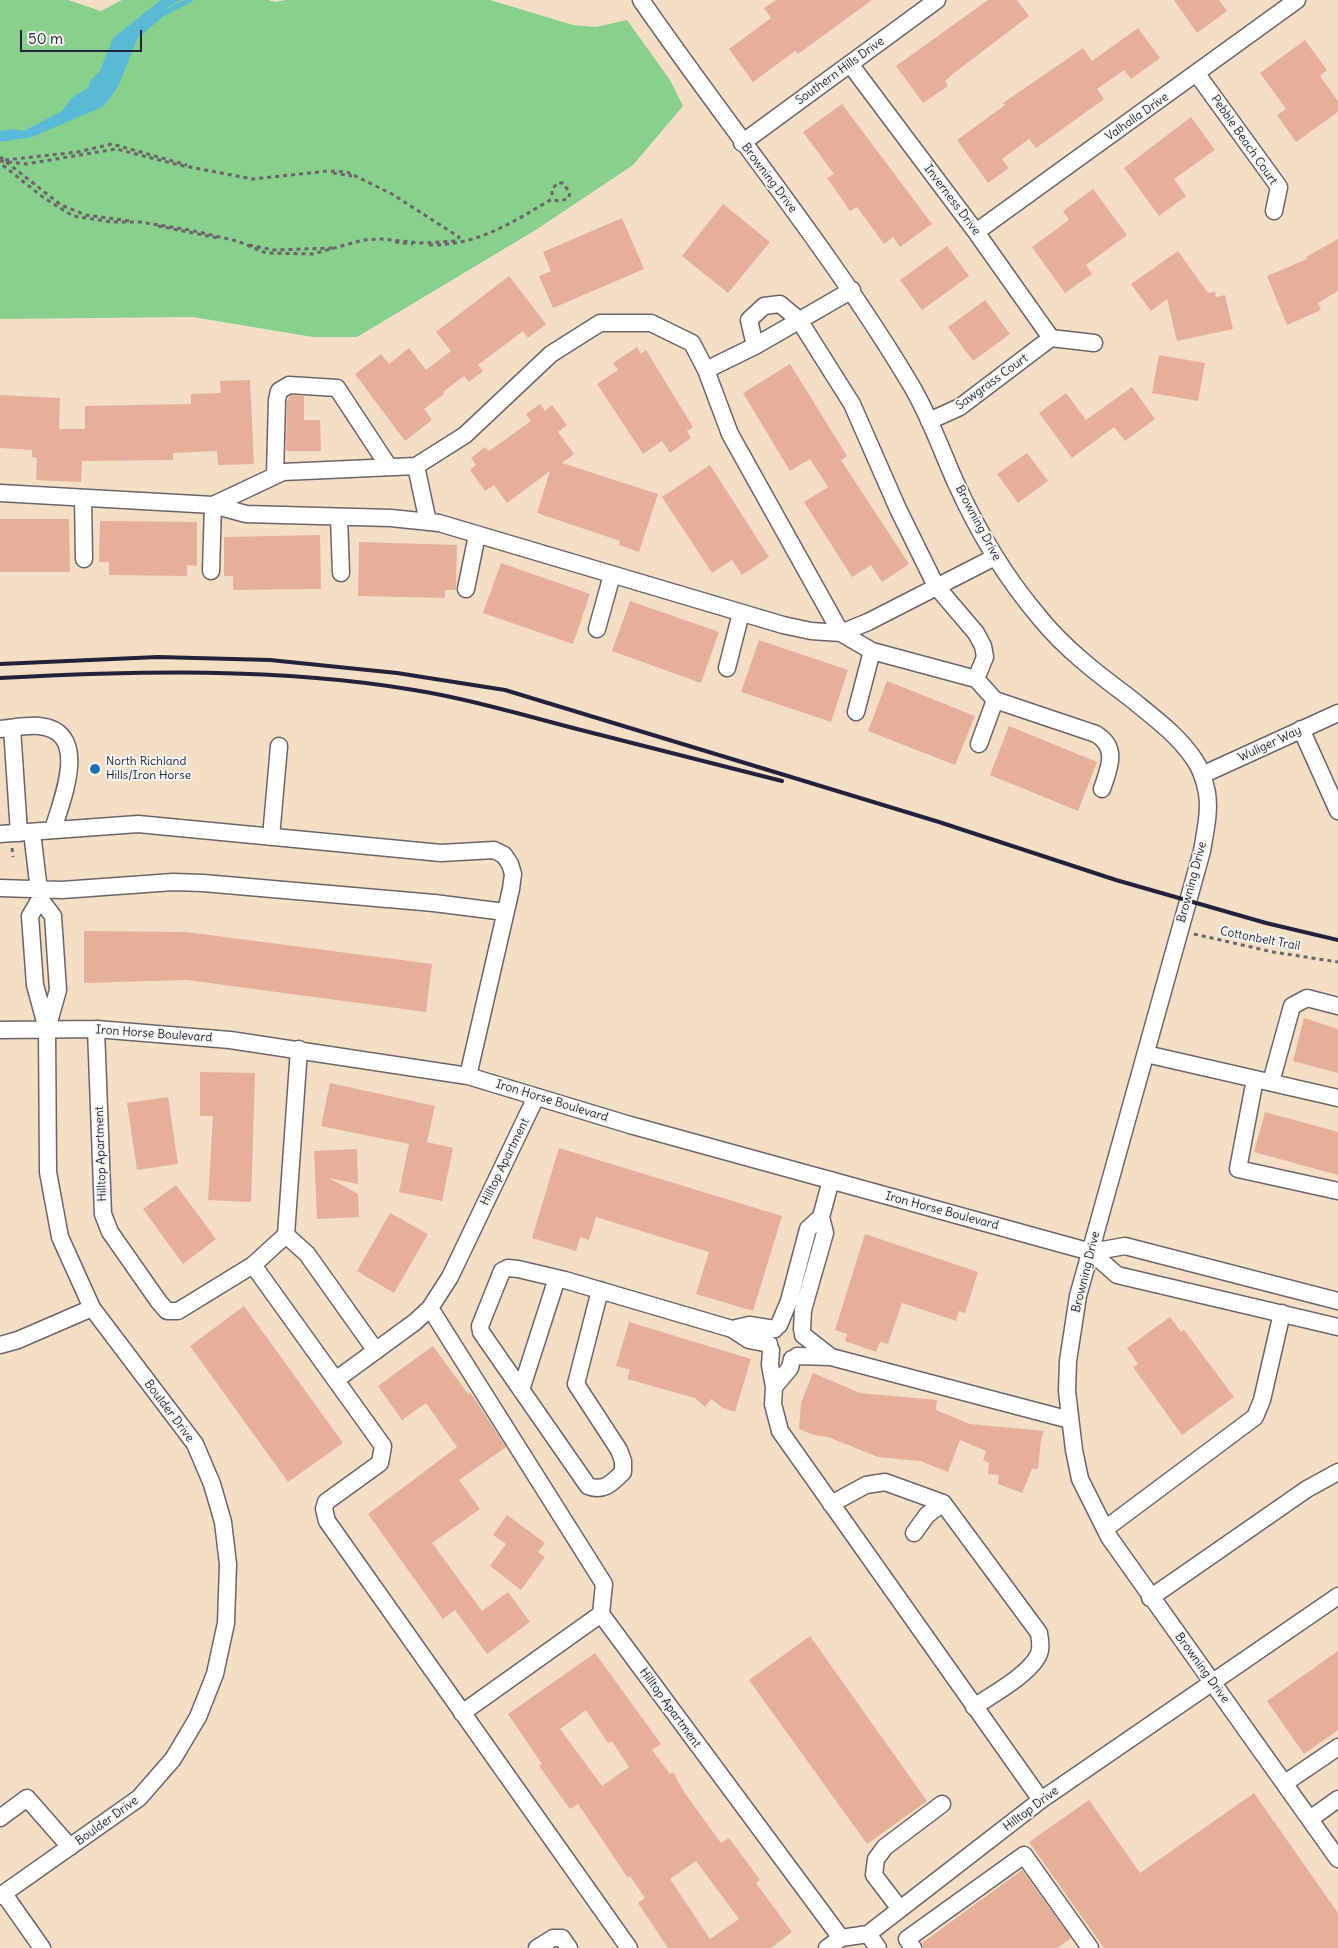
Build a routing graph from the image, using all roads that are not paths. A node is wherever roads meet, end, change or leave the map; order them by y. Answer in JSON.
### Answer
{"nodes":[{"id":1,"x":641,"y":0,"type":"edge"},
{"id":2,"x":937,"y":0,"type":"edge"},
{"id":3,"x":1297,"y":0,"type":"edge"},
{"id":4,"x":850,"y":64,"type":"junction"},
{"id":5,"x":1197,"y":74,"type":"junction"},
{"id":6,"x":742,"y":143,"type":"junction"},
{"id":7,"x":1274,"y":211,"type":"dead end"},
{"id":8,"x":976,"y":232,"type":"junction"},
{"id":9,"x":852,"y":290,"type":"junction"},
{"id":10,"x":799,"y":320,"type":"junction"},
{"id":11,"x":1051,"y":338,"type":"junction"},
{"id":12,"x":1094,"y":344,"type":"dead end"},
{"id":13,"x":755,"y":346,"type":"junction"},
{"id":14,"x":706,"y":370,"type":"junction"},
{"id":15,"x":929,"y":421,"type":"junction"},
{"id":16,"x":416,"y":466,"type":"junction"},
{"id":17,"x":389,"y":467,"type":"junction"},
{"id":18,"x":275,"y":475,"type":"junction"},
{"id":19,"x":0,"y":493,"type":"edge"},
{"id":20,"x":83,"y":498,"type":"junction"},
{"id":21,"x":213,"y":505,"type":"junction"},
{"id":22,"x":338,"y":517,"type":"junction"},
{"id":23,"x":428,"y":522,"type":"junction"},
{"id":24,"x":477,"y":535,"type":"junction"},
{"id":25,"x":994,"y":557,"type":"junction"},
{"id":26,"x":84,"y":559,"type":"dead end"},
{"id":27,"x":212,"y":571,"type":"dead end"},
{"id":28,"x":341,"y":573,"type":"dead end"},
{"id":29,"x":612,"y":575,"type":"junction"},
{"id":30,"x":936,"y":586,"type":"junction"},
{"id":31,"x":466,"y":589,"type":"dead end"},
{"id":32,"x":741,"y":613,"type":"junction"},
{"id":33,"x":597,"y":629,"type":"dead end"},
{"id":34,"x":841,"y":633,"type":"junction"},
{"id":35,"x":872,"y":651,"type":"junction"},
{"id":36,"x":727,"y":668,"type":"dead end"},
{"id":37,"x":976,"y":679,"type":"junction"},
{"id":38,"x":995,"y":700,"type":"junction"},
{"id":39,"x":856,"y":712,"type":"dead end"},
{"id":40,"x":1338,"y":713,"type":"edge"},
{"id":41,"x":6,"y":728,"type":"edge"},
{"id":42,"x":1302,"y":729,"type":"junction"},
{"id":43,"x":979,"y":744,"type":"dead end"},
{"id":44,"x":279,"y":746,"type":"dead end"},
{"id":45,"x":1202,"y":775,"type":"junction"},
{"id":46,"x":1333,"y":785,"type":"edge"},
{"id":47,"x":1102,"y":789,"type":"dead end"},
{"id":48,"x":1338,"y":811,"type":"edge"},
{"id":49,"x":53,"y":830,"type":"junction"},
{"id":50,"x":25,"y":833,"type":"junction"},
{"id":51,"x":0,"y":834,"type":"edge"},
{"id":52,"x":271,"y":837,"type":"junction"},
{"id":53,"x":0,"y":888,"type":"edge"},
{"id":54,"x":39,"y":894,"type":"junction"},
{"id":55,"x":505,"y":912,"type":"junction"},
{"id":56,"x":1338,"y":1006,"type":"edge"},
{"id":57,"x":47,"y":1029,"type":"junction"},
{"id":58,"x":0,"y":1030,"type":"edge"},
{"id":59,"x":96,"y":1030,"type":"junction"},
{"id":60,"x":299,"y":1049,"type":"junction"},
{"id":61,"x":1146,"y":1054,"type":"junction"},
{"id":62,"x":468,"y":1076,"type":"junction"},
{"id":63,"x":1255,"y":1079,"type":"junction"},
{"id":64,"x":1272,"y":1082,"type":"junction"},
{"id":65,"x":536,"y":1097,"type":"junction"},
{"id":66,"x":1338,"y":1098,"type":"edge"},
{"id":67,"x":831,"y":1180,"type":"junction"},
{"id":68,"x":1338,"y":1191,"type":"edge"},
{"id":69,"x":821,"y":1218,"type":"junction"},
{"id":70,"x":286,"y":1235,"type":"junction"},
{"id":71,"x":1091,"y":1252,"type":"junction"},
{"id":72,"x":252,"y":1265,"type":"junction"},
{"id":73,"x":557,"y":1278,"type":"junction"},
{"id":74,"x":600,"y":1290,"type":"junction"},
{"id":75,"x":1338,"y":1301,"type":"edge"},
{"id":76,"x":92,"y":1308,"type":"junction"},
{"id":77,"x":430,"y":1308,"type":"junction"},
{"id":78,"x":1282,"y":1314,"type":"junction"},
{"id":79,"x":1338,"y":1327,"type":"edge"},
{"id":80,"x":802,"y":1332,"type":"junction"},
{"id":81,"x":774,"y":1337,"type":"junction"},
{"id":82,"x":0,"y":1345,"type":"edge"},
{"id":83,"x":376,"y":1351,"type":"junction"},
{"id":84,"x":832,"y":1357,"type":"junction"},
{"id":85,"x":795,"y":1358,"type":"junction"},
{"id":86,"x":337,"y":1379,"type":"junction"},
{"id":87,"x":774,"y":1387,"type":"junction"},
{"id":88,"x":521,"y":1390,"type":"junction"},
{"id":89,"x":1070,"y":1420,"type":"junction"},
{"id":90,"x":1338,"y":1472,"type":"edge"},
{"id":91,"x":943,"y":1503,"type":"junction"},
{"id":92,"x":831,"y":1504,"type":"junction"},
{"id":93,"x":1105,"y":1529,"type":"junction"},
{"id":94,"x":914,"y":1533,"type":"dead end"},
{"id":95,"x":1338,"y":1596,"type":"edge"},
{"id":96,"x":1150,"y":1598,"type":"junction"},
{"id":97,"x":601,"y":1614,"type":"junction"},
{"id":98,"x":1213,"y":1681,"type":"junction"},
{"id":99,"x":974,"y":1707,"type":"junction"},
{"id":100,"x":462,"y":1713,"type":"junction"},
{"id":101,"x":1338,"y":1747,"type":"edge"},
{"id":102,"x":1285,"y":1783,"type":"junction"},
{"id":103,"x":1338,"y":1799,"type":"edge"},
{"id":104,"x":1041,"y":1800,"type":"junction"},
{"id":105,"x":942,"y":1804,"type":"dead end"},
{"id":106,"x":0,"y":1818,"type":"edge"},
{"id":107,"x":1310,"y":1818,"type":"junction"},
{"id":108,"x":70,"y":1847,"type":"junction"},
{"id":109,"x":1338,"y":1859,"type":"edge"},
{"id":110,"x":2,"y":1895,"type":"edge"},
{"id":111,"x":900,"y":1909,"type":"junction"},
{"id":112,"x":868,"y":1934,"type":"junction"},
{"id":113,"x":841,"y":1938,"type":"junction"},
{"id":114,"x":42,"y":1948,"type":"edge"},
{"id":115,"x":537,"y":1948,"type":"edge"},
{"id":116,"x":569,"y":1948,"type":"edge"},
{"id":117,"x":629,"y":1948,"type":"edge"},
{"id":118,"x":827,"y":1948,"type":"edge"},
{"id":119,"x":878,"y":1948,"type":"edge"},
{"id":120,"x":913,"y":1948,"type":"edge"},
{"id":121,"x":1090,"y":1948,"type":"edge"}],
"edges":[{"from":1,"to":6,"type":"street","name":"Browning Drive"},
{"from":2,"to":4,"type":"street","name":"Southern Hills Drive"},
{"from":3,"to":5,"type":"street","name":"Valhalla Drive"},
{"from":4,"to":6,"type":"street","name":"Southern Hills Drive"},
{"from":4,"to":8,"type":"street","name":"Inverness Drive"},
{"from":5,"to":7,"type":"street","name":"Pebble Beach Court"},
{"from":5,"to":8,"type":"street","name":"Valhalla Drive"},
{"from":6,"to":9,"type":"street","name":"Browning Drive"},
{"from":8,"to":11,"type":"street","name":"Inverness Drive"},
{"from":9,"to":10,"type":"street"},
{"from":9,"to":15,"type":"street","name":"Browning Drive"},
{"from":10,"to":13,"type":"street"},
{"from":10,"to":13,"type":"street"},
{"from":10,"to":30,"type":"street"},
{"from":11,"to":12,"type":"street"},
{"from":11,"to":15,"type":"street","name":"Sawgrass Court"},
{"from":13,"to":14,"type":"street"},
{"from":14,"to":16,"type":"street"},
{"from":14,"to":34,"type":"street"},
{"from":15,"to":25,"type":"street","name":"Browning Drive"},
{"from":16,"to":17,"type":"street"},
{"from":16,"to":23,"type":"street"},
{"from":17,"to":18,"type":"street"},
{"from":17,"to":18,"type":"street"},
{"from":18,"to":21,"type":"street"},
{"from":19,"to":20,"type":"street"},
{"from":20,"to":21,"type":"street"},
{"from":20,"to":26,"type":"street"},
{"from":21,"to":22,"type":"street"},
{"from":21,"to":27,"type":"street"},
{"from":22,"to":23,"type":"street"},
{"from":22,"to":28,"type":"street"},
{"from":23,"to":24,"type":"street"},
{"from":24,"to":29,"type":"street"},
{"from":24,"to":31,"type":"street"},
{"from":25,"to":30,"type":"street"},
{"from":25,"to":45,"type":"street","name":"Browning Drive"},
{"from":29,"to":32,"type":"street"},
{"from":29,"to":33,"type":"street"},
{"from":30,"to":34,"type":"street"},
{"from":30,"to":37,"type":"street"},
{"from":32,"to":34,"type":"street"},
{"from":32,"to":36,"type":"street"},
{"from":34,"to":35,"type":"street"},
{"from":35,"to":37,"type":"street"},
{"from":35,"to":39,"type":"street"},
{"from":37,"to":38,"type":"street"},
{"from":38,"to":43,"type":"street"},
{"from":38,"to":47,"type":"street"},
{"from":40,"to":42,"type":"street","name":"Wuliger Way"},
{"from":41,"to":49,"type":"street"},
{"from":41,"to":50,"type":"street"},
{"from":42,"to":45,"type":"street","name":"Wuliger Way"},
{"from":42,"to":46,"type":"street"},
{"from":44,"to":52,"type":"street"},
{"from":45,"to":61,"type":"street","name":"Browning Drive"},
{"from":46,"to":48,"type":"street"},
{"from":49,"to":50,"type":"street"},
{"from":49,"to":52,"type":"street"},
{"from":50,"to":51,"type":"street"},
{"from":50,"to":54,"type":"street"},
{"from":52,"to":55,"type":"street"},
{"from":53,"to":54,"type":"street"},
{"from":54,"to":55,"type":"street"},
{"from":54,"to":57,"type":"street"},
{"from":54,"to":57,"type":"street"},
{"from":55,"to":62,"type":"street"},
{"from":56,"to":64,"type":"street"},
{"from":57,"to":58,"type":"street","name":"Iron Horse Boulevard"},
{"from":57,"to":59,"type":"street","name":"Iron Horse Boulevard"},
{"from":57,"to":76,"type":"street","name":"Boulder Drive"},
{"from":59,"to":60,"type":"street","name":"Iron Horse Boulevard"},
{"from":59,"to":72,"type":"street","name":"Hilltop Apartment"},
{"from":60,"to":62,"type":"street","name":"Iron Horse Boulevard"},
{"from":60,"to":70,"type":"street"},
{"from":61,"to":63,"type":"street"},
{"from":61,"to":71,"type":"street","name":"Browning Drive"},
{"from":62,"to":65,"type":"street","name":"Iron Horse Boulevard"},
{"from":63,"to":64,"type":"street"},
{"from":63,"to":68,"type":"street"},
{"from":64,"to":66,"type":"street"},
{"from":65,"to":67,"type":"street","name":"Iron Horse Boulevard"},
{"from":65,"to":77,"type":"street","name":"Hilltop Apartment"},
{"from":67,"to":69,"type":"street"},
{"from":67,"to":71,"type":"street","name":"Iron Horse Boulevard"},
{"from":69,"to":80,"type":"street"},
{"from":69,"to":81,"type":"street"},
{"from":70,"to":72,"type":"street","name":"Hilltop Apartment"},
{"from":70,"to":83,"type":"street"},
{"from":71,"to":75,"type":"street","name":"Iron Horse Boulevard"},
{"from":71,"to":78,"type":"street","name":"Iron Horse Boulevard"},
{"from":71,"to":89,"type":"street","name":"Browning Drive"},
{"from":72,"to":86,"type":"street"},
{"from":73,"to":74,"type":"street"},
{"from":73,"to":88,"type":"street"},
{"from":73,"to":88,"type":"street"},
{"from":74,"to":81,"type":"street"},
{"from":74,"to":88,"type":"street"},
{"from":76,"to":82,"type":"street"},
{"from":76,"to":108,"type":"street","name":"Boulder Drive"},
{"from":77,"to":83,"type":"street","name":"Hilltop Apartment"},
{"from":77,"to":97,"type":"street"},
{"from":78,"to":79,"type":"street","name":"Iron Horse Boulevard"},
{"from":78,"to":93,"type":"street"},
{"from":80,"to":81,"type":"street"},
{"from":80,"to":84,"type":"street"},
{"from":80,"to":85,"type":"street"},
{"from":81,"to":85,"type":"street"},
{"from":81,"to":87,"type":"street"},
{"from":83,"to":86,"type":"street","name":"Hilltop Apartment"},
{"from":84,"to":85,"type":"street"},
{"from":84,"to":89,"type":"street"},
{"from":85,"to":87,"type":"street"},
{"from":86,"to":100,"type":"street"},
{"from":87,"to":92,"type":"street"},
{"from":89,"to":93,"type":"street","name":"Browning Drive"},
{"from":90,"to":96,"type":"street"},
{"from":91,"to":92,"type":"street"},
{"from":91,"to":94,"type":"street"},
{"from":91,"to":99,"type":"street"},
{"from":92,"to":99,"type":"street"},
{"from":93,"to":96,"type":"street","name":"Browning Drive"},
{"from":95,"to":98,"type":"street","name":"Hilltop Drive"},
{"from":96,"to":98,"type":"street","name":"Browning Drive"},
{"from":97,"to":100,"type":"street"},
{"from":97,"to":113,"type":"street","name":"Hilltop Apartment"},
{"from":98,"to":102,"type":"street","name":"Browning Drive"},
{"from":98,"to":104,"type":"street","name":"Hilltop Drive"},
{"from":99,"to":104,"type":"street"},
{"from":100,"to":117,"type":"street"},
{"from":101,"to":102,"type":"street"},
{"from":102,"to":107,"type":"street","name":"Browning Drive"},
{"from":103,"to":107,"type":"street"},
{"from":104,"to":111,"type":"street","name":"Hilltop Drive"},
{"from":105,"to":111,"type":"street"},
{"from":106,"to":108,"type":"street"},
{"from":107,"to":109,"type":"street","name":"Browning Drive"},
{"from":108,"to":110,"type":"street","name":"Boulder Drive"},
{"from":110,"to":114,"type":"street"},
{"from":111,"to":112,"type":"street","name":"Hilltop Drive"},
{"from":112,"to":113,"type":"street"},
{"from":112,"to":119,"type":"street"},
{"from":113,"to":118,"type":"street"},
{"from":115,"to":116,"type":"street"},
{"from":120,"to":121,"type":"street"}]}
